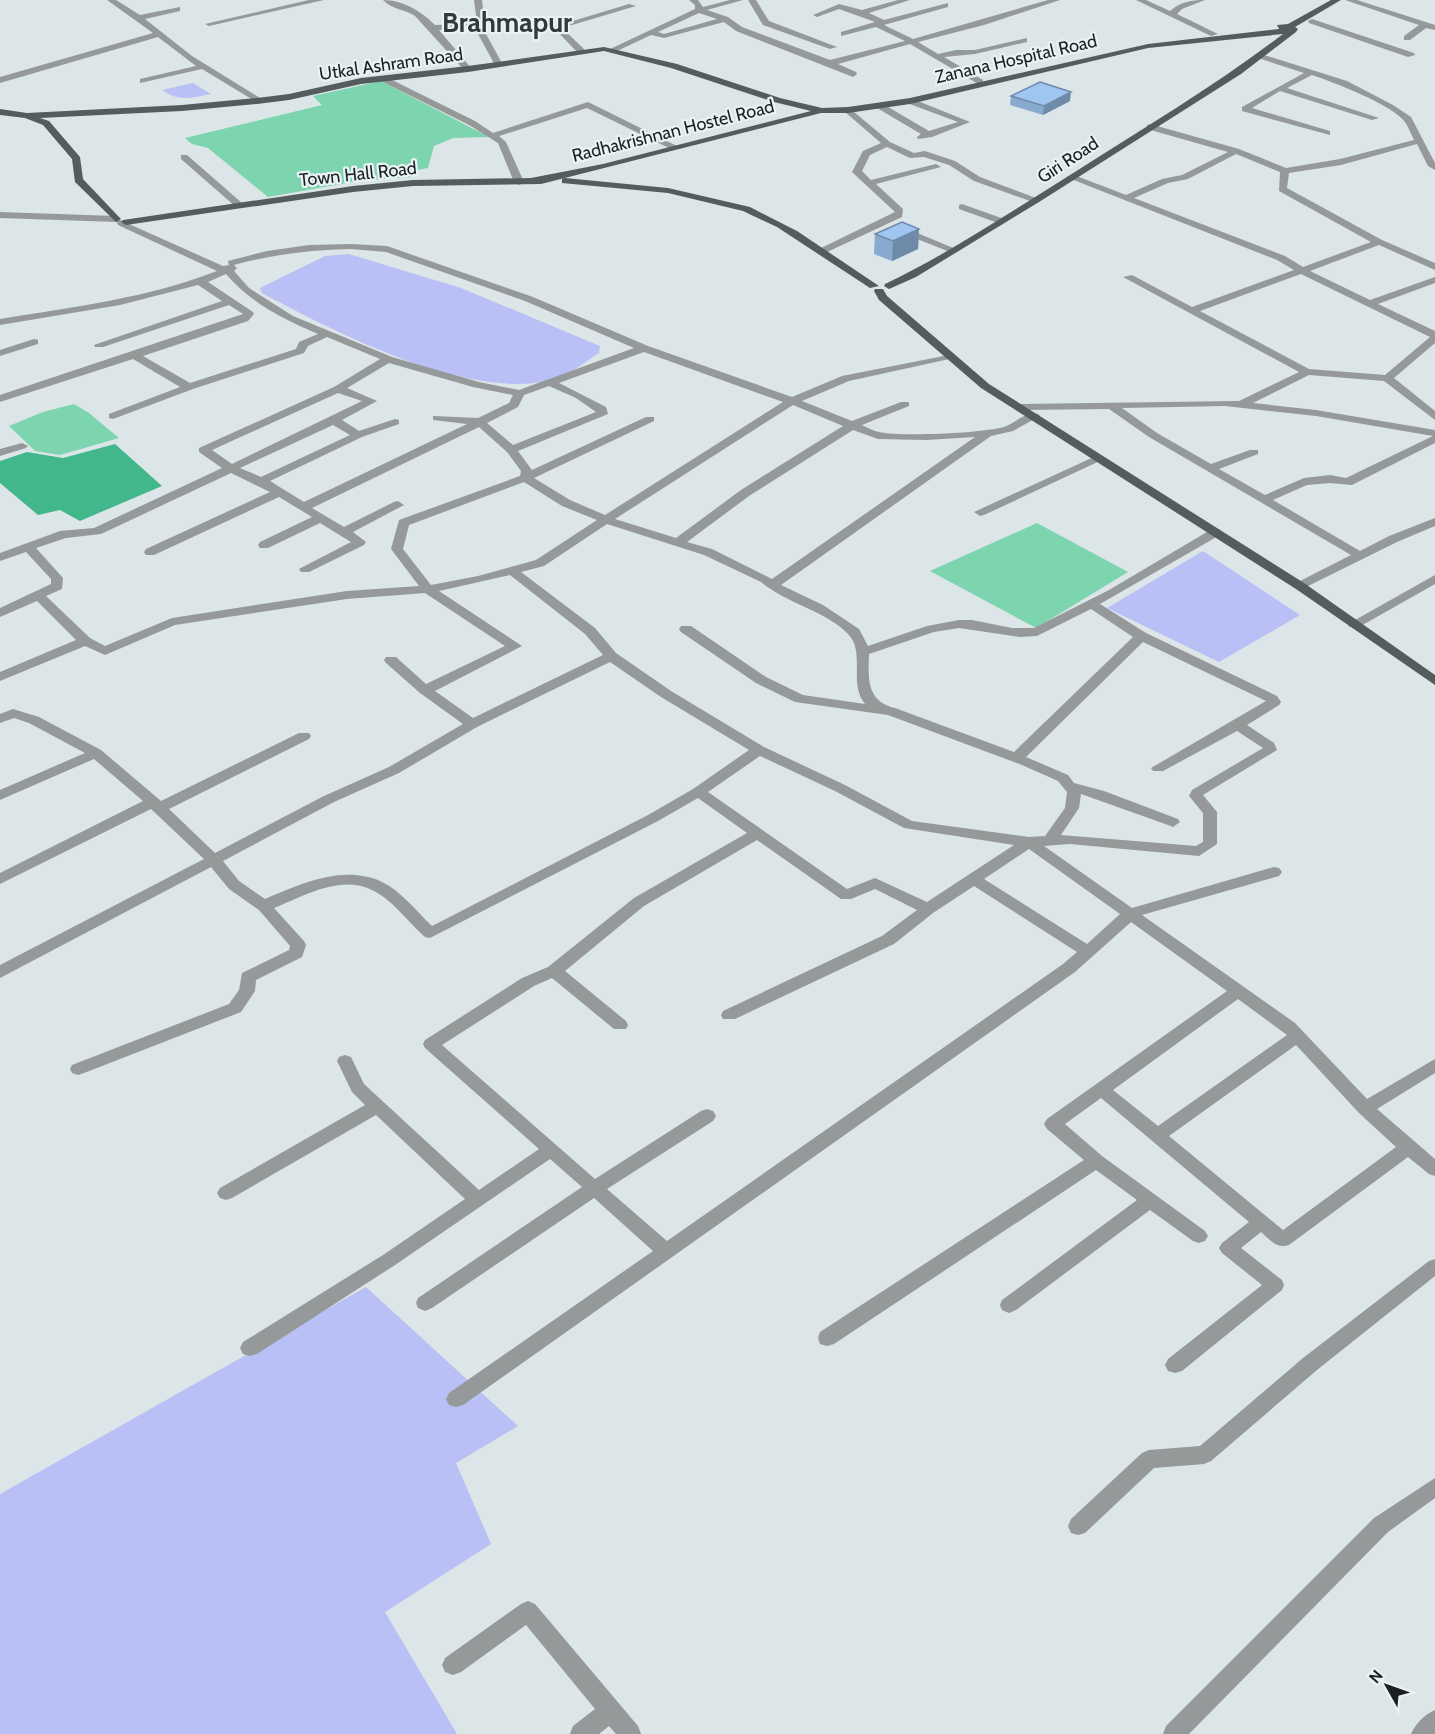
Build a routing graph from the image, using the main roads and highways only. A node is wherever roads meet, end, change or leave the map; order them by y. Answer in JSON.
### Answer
{"nodes":[{"id":1,"x":1337,"y":0,"type":"edge"},
{"id":2,"x":1350,"y":0,"type":"edge"},
{"id":3,"x":1292,"y":28,"type":"junction"},
{"id":4,"x":1216,"y":36,"type":"junction"},
{"id":5,"x":0,"y":111,"type":"edge"},
{"id":6,"x":822,"y":111,"type":"junction"},
{"id":7,"x":27,"y":116,"type":"junction"},
{"id":8,"x":575,"y":178,"type":"junction"},
{"id":9,"x":881,"y":288,"type":"junction"},
{"id":10,"x":1435,"y":681,"type":"edge"}],
"edges":[{"from":1,"to":3,"type":"main road"},
{"from":2,"to":3,"type":"main road"},
{"from":3,"to":4,"type":"main road"},
{"from":3,"to":9,"type":"main road","name":"Giri Road"},
{"from":4,"to":6,"type":"main road"},
{"from":4,"to":6,"type":"main road","name":"Zanana Hospital Road"},
{"from":5,"to":7,"type":"main road"},
{"from":6,"to":7,"type":"main road","name":"Utkal Ashram Road"},
{"from":6,"to":8,"type":"main road","name":"Radhakrishnan Hostel Road"},
{"from":7,"to":8,"type":"main road","name":"Town Hall Road"},
{"from":8,"to":9,"type":"main road"},
{"from":9,"to":10,"type":"main road"}]}
